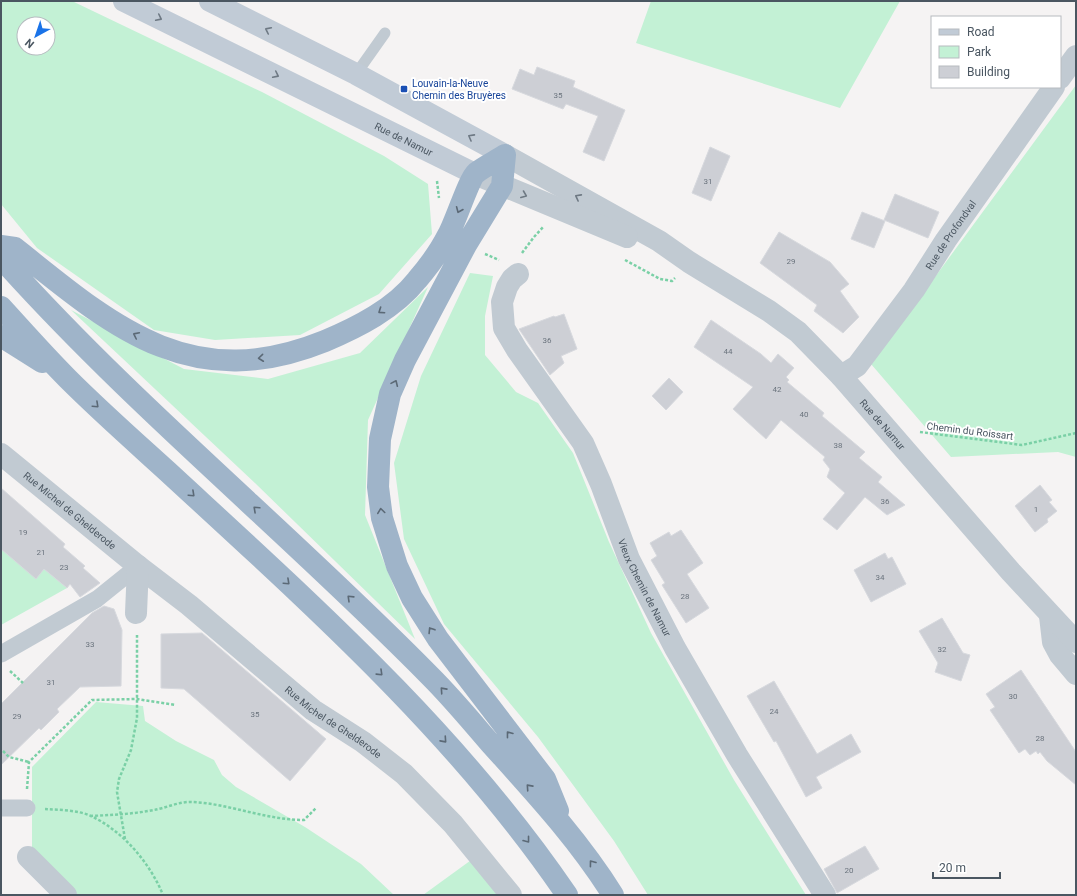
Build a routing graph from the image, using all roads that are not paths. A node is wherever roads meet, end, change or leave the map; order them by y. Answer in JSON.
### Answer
{"nodes":[{"id":1,"x":124,"y":1,"type":"edge"},
{"id":2,"x":210,"y":1,"type":"edge"},
{"id":3,"x":385,"y":33,"type":"dead end"},
{"id":4,"x":1076,"y":56,"type":"edge"},
{"id":5,"x":356,"y":74,"type":"junction"},
{"id":6,"x":1061,"y":77,"type":"edge"},
{"id":7,"x":1053,"y":88,"type":"edge"},
{"id":8,"x":505,"y":155,"type":"junction"},
{"id":9,"x":475,"y":174,"type":"junction"},
{"id":10,"x":502,"y":186,"type":"junction"},
{"id":11,"x":1,"y":246,"type":"edge"},
{"id":12,"x":1,"y":258,"type":"edge"},
{"id":13,"x":689,"y":262,"type":"junction"},
{"id":14,"x":518,"y":274,"type":"dead end"},
{"id":15,"x":1,"y":307,"type":"edge"},
{"id":16,"x":1,"y":336,"type":"edge"},
{"id":17,"x":841,"y":376,"type":"junction"},
{"id":18,"x":68,"y":379,"type":"junction"},
{"id":19,"x":1,"y":454,"type":"edge"},
{"id":20,"x":138,"y":566,"type":"junction"},
{"id":21,"x":136,"y":613,"type":"road end"},
{"id":22,"x":1050,"y":616,"type":"junction"},
{"id":23,"x":1076,"y":642,"type":"edge"},
{"id":24,"x":1,"y":654,"type":"edge"},
{"id":25,"x":1076,"y":674,"type":"edge"},
{"id":26,"x":1,"y":808,"type":"edge"},
{"id":27,"x":27,"y":808,"type":"road end"},
{"id":28,"x":564,"y":826,"type":"junction"},
{"id":29,"x":28,"y":857,"type":"dead end"},
{"id":30,"x":66,"y":895,"type":"edge"},
{"id":31,"x":511,"y":895,"type":"edge"},
{"id":32,"x":567,"y":895,"type":"edge"},
{"id":33,"x":613,"y":895,"type":"edge"},
{"id":34,"x":825,"y":895,"type":"edge"}],
"edges":[{"from":1,"to":9,"type":"main road","name":"Rue de Namur","one_way":true},
{"from":5,"to":2,"type":"main road","name":"Rue de Namur","one_way":true},
{"from":3,"to":5,"type":"lane"},
{"from":4,"to":6,"type":"street"},
{"from":8,"to":5,"type":"main road","name":"Rue de Namur","one_way":true},
{"from":7,"to":17,"type":"street","name":"Rue de Profondval"},
{"from":8,"to":9,"type":"highway"},
{"from":8,"to":10,"type":"highway"},
{"from":13,"to":8,"type":"street","name":"Rue de Namur","one_way":true},
{"from":9,"to":10,"type":"street","name":"Rue de Namur"},
{"from":9,"to":11,"type":"highway","one_way":true},
{"from":10,"to":13,"type":"street","name":"Rue de Namur","one_way":true},
{"from":28,"to":10,"type":"highway","one_way":true},
{"from":28,"to":12,"type":"highway","one_way":true},
{"from":13,"to":17,"type":"street","name":"Rue de Namur"},
{"from":14,"to":34,"type":"street","name":"Vieux Chemin de Namur"},
{"from":15,"to":18,"type":"highway"},
{"from":16,"to":18,"type":"highway"},
{"from":17,"to":22,"type":"street","name":"Rue de Namur"},
{"from":18,"to":32,"type":"highway","one_way":true},
{"from":19,"to":20,"type":"street","name":"Rue Michel de Ghelderode"},
{"from":20,"to":21,"type":"street"},
{"from":20,"to":24,"type":"street"},
{"from":20,"to":31,"type":"street","name":"Rue Michel de Ghelderode"},
{"from":22,"to":23,"type":"street","name":"Rue de Namur"},
{"from":22,"to":25,"type":"street"},
{"from":26,"to":27,"type":"street"},
{"from":33,"to":28,"type":"highway","one_way":true},
{"from":29,"to":30,"type":"street"}]}
